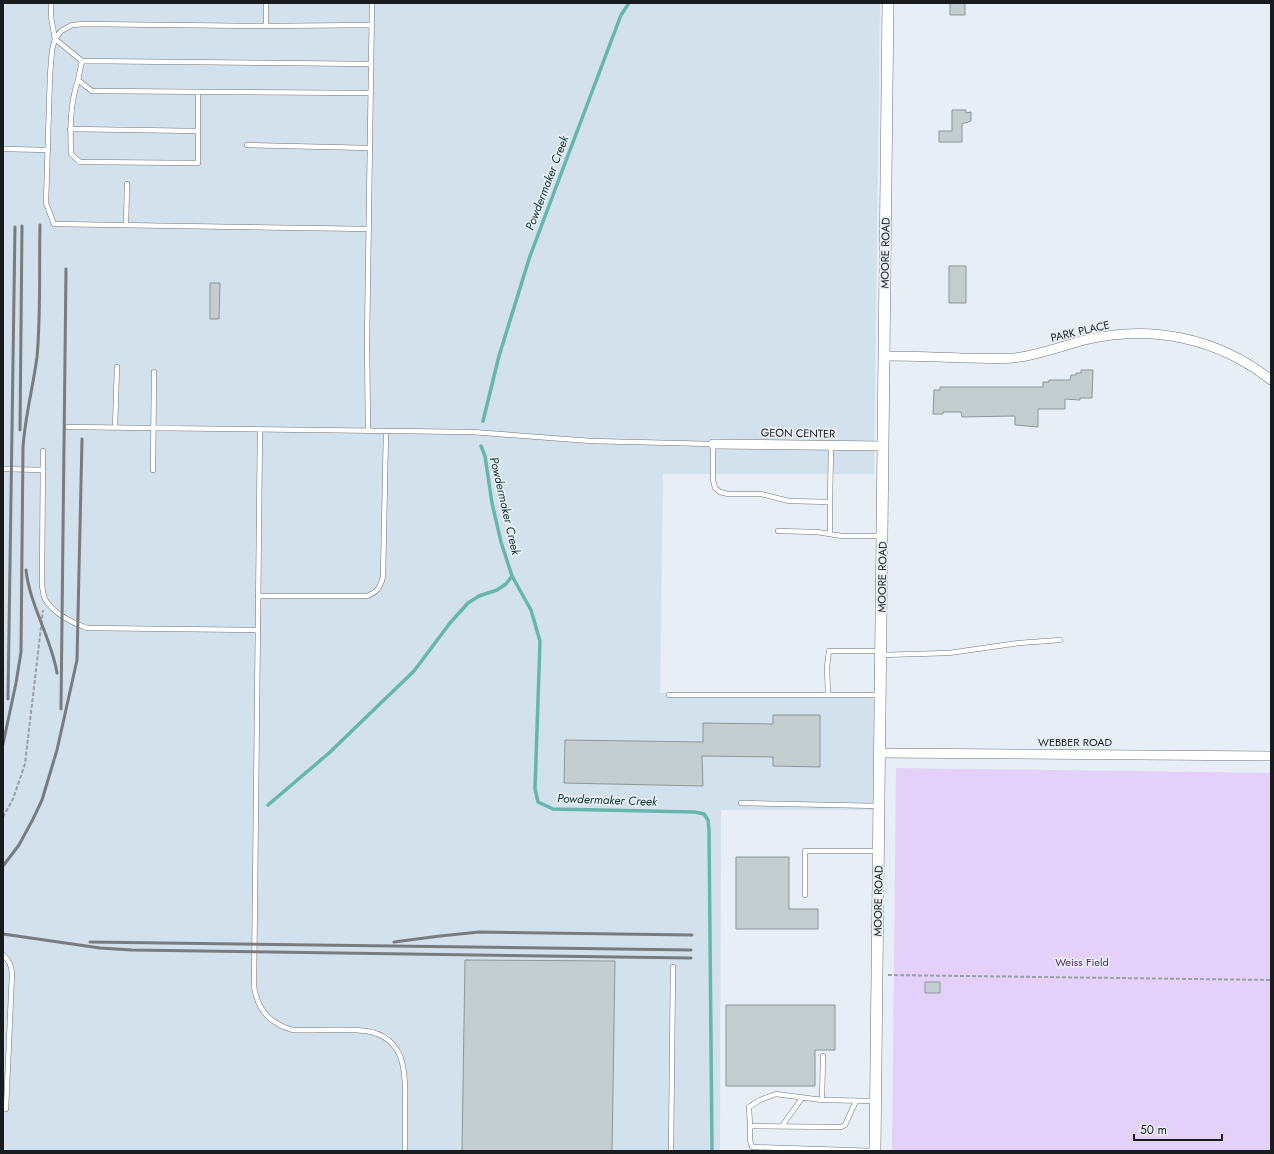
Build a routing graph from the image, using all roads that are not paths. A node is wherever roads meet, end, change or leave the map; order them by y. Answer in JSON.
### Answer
{"nodes":[{"id":1,"x":52,"y":3,"type":"edge"},
{"id":2,"x":266,"y":3,"type":"edge"},
{"id":3,"x":372,"y":3,"type":"edge"},
{"id":4,"x":888,"y":3,"type":"edge"},
{"id":5,"x":372,"y":25,"type":"junction"},
{"id":6,"x":266,"y":26,"type":"junction"},
{"id":7,"x":55,"y":39,"type":"junction"},
{"id":8,"x":82,"y":61,"type":"junction"},
{"id":9,"x":371,"y":64,"type":"junction"},
{"id":10,"x":78,"y":80,"type":"junction"},
{"id":11,"x":198,"y":92,"type":"junction"},
{"id":12,"x":371,"y":93,"type":"junction"},
{"id":13,"x":70,"y":129,"type":"junction"},
{"id":14,"x":198,"y":131,"type":"junction"},
{"id":15,"x":247,"y":145,"type":"dead end"},
{"id":16,"x":370,"y":148,"type":"junction"},
{"id":17,"x":3,"y":149,"type":"edge"},
{"id":18,"x":48,"y":150,"type":"junction"},
{"id":19,"x":127,"y":184,"type":"dead end"},
{"id":20,"x":126,"y":225,"type":"junction"},
{"id":21,"x":369,"y":229,"type":"junction"},
{"id":22,"x":884,"y":356,"type":"junction"},
{"id":23,"x":117,"y":367,"type":"dead end"},
{"id":24,"x":154,"y":372,"type":"dead end"},
{"id":25,"x":1271,"y":380,"type":"edge"},
{"id":26,"x":68,"y":427,"type":"dead end"},
{"id":27,"x":115,"y":428,"type":"junction"},
{"id":28,"x":154,"y":429,"type":"junction"},
{"id":29,"x":260,"y":430,"type":"junction"},
{"id":30,"x":368,"y":430,"type":"junction"},
{"id":31,"x":386,"y":431,"type":"junction"},
{"id":32,"x":713,"y":444,"type":"junction"},
{"id":33,"x":831,"y":445,"type":"junction"},
{"id":34,"x":883,"y":446,"type":"junction"},
{"id":35,"x":43,"y":451,"type":"dead end"},
{"id":36,"x":3,"y":470,"type":"edge"},
{"id":37,"x":43,"y":470,"type":"junction"},
{"id":38,"x":153,"y":470,"type":"dead end"},
{"id":39,"x":830,"y":502,"type":"junction"},
{"id":40,"x":778,"y":531,"type":"dead end"},
{"id":41,"x":830,"y":534,"type":"junction"},
{"id":42,"x":882,"y":536,"type":"junction"},
{"id":43,"x":258,"y":596,"type":"junction"},
{"id":44,"x":258,"y":630,"type":"junction"},
{"id":45,"x":1060,"y":640,"type":"dead end"},
{"id":46,"x":881,"y":653,"type":"junction"},
{"id":47,"x":670,"y":695,"type":"dead end"},
{"id":48,"x":828,"y":695,"type":"junction"},
{"id":49,"x":880,"y":695,"type":"junction"},
{"id":50,"x":880,"y":753,"type":"junction"},
{"id":51,"x":1271,"y":756,"type":"edge"},
{"id":52,"x":741,"y":803,"type":"dead end"},
{"id":53,"x":879,"y":806,"type":"junction"},
{"id":54,"x":878,"y":851,"type":"junction"},
{"id":55,"x":805,"y":895,"type":"dead end"},
{"id":56,"x":3,"y":955,"type":"edge"},
{"id":57,"x":673,"y":967,"type":"dead end"},
{"id":58,"x":823,"y":1056,"type":"dead end"},
{"id":59,"x":802,"y":1098,"type":"junction"},
{"id":60,"x":822,"y":1100,"type":"junction"},
{"id":61,"x":856,"y":1101,"type":"junction"},
{"id":62,"x":876,"y":1101,"type":"junction"},
{"id":63,"x":3,"y":1109,"type":"edge"},
{"id":64,"x":750,"y":1126,"type":"junction"},
{"id":65,"x":782,"y":1126,"type":"junction"},
{"id":66,"x":405,"y":1151,"type":"edge"},
{"id":67,"x":671,"y":1151,"type":"edge"},
{"id":68,"x":875,"y":1151,"type":"edge"}],
"edges":[{"from":1,"to":7,"type":"lane"},
{"from":2,"to":6,"type":"lane"},
{"from":3,"to":5,"type":"lane"},
{"from":4,"to":22,"type":"street","name":"MOORE ROAD"},
{"from":5,"to":6,"type":"lane"},
{"from":5,"to":9,"type":"lane"},
{"from":6,"to":7,"type":"lane"},
{"from":7,"to":8,"type":"lane"},
{"from":7,"to":18,"type":"lane"},
{"from":8,"to":9,"type":"lane"},
{"from":8,"to":10,"type":"lane"},
{"from":9,"to":12,"type":"lane"},
{"from":10,"to":11,"type":"lane"},
{"from":10,"to":13,"type":"lane"},
{"from":11,"to":12,"type":"lane"},
{"from":11,"to":14,"type":"lane"},
{"from":12,"to":16,"type":"lane"},
{"from":13,"to":14,"type":"lane"},
{"from":13,"to":14,"type":"lane"},
{"from":15,"to":16,"type":"lane"},
{"from":16,"to":21,"type":"lane"},
{"from":17,"to":18,"type":"lane"},
{"from":18,"to":20,"type":"lane"},
{"from":19,"to":20,"type":"lane"},
{"from":20,"to":21,"type":"lane"},
{"from":21,"to":30,"type":"lane"},
{"from":22,"to":25,"type":"street","name":"PARK PLACE"},
{"from":22,"to":34,"type":"street","name":"MOORE ROAD"},
{"from":23,"to":27,"type":"lane"},
{"from":24,"to":28,"type":"lane"},
{"from":26,"to":27,"type":"lane"},
{"from":27,"to":28,"type":"lane"},
{"from":28,"to":29,"type":"lane"},
{"from":28,"to":38,"type":"lane"},
{"from":29,"to":30,"type":"lane"},
{"from":29,"to":43,"type":"lane"},
{"from":30,"to":31,"type":"lane"},
{"from":31,"to":32,"type":"lane"},
{"from":31,"to":43,"type":"lane"},
{"from":32,"to":33,"type":"street","name":"GEON CENTER"},
{"from":32,"to":39,"type":"lane"},
{"from":33,"to":34,"type":"street","name":"GEON CENTER"},
{"from":33,"to":39,"type":"lane"},
{"from":34,"to":42,"type":"street","name":"MOORE ROAD"},
{"from":35,"to":37,"type":"lane"},
{"from":36,"to":37,"type":"lane"},
{"from":37,"to":44,"type":"lane"},
{"from":39,"to":41,"type":"lane"},
{"from":40,"to":41,"type":"lane"},
{"from":41,"to":42,"type":"lane"},
{"from":42,"to":46,"type":"street","name":"MOORE ROAD"},
{"from":43,"to":44,"type":"lane"},
{"from":44,"to":66,"type":"lane"},
{"from":45,"to":46,"type":"lane"},
{"from":46,"to":48,"type":"lane"},
{"from":46,"to":49,"type":"street","name":"MOORE ROAD"},
{"from":47,"to":48,"type":"lane"},
{"from":48,"to":49,"type":"lane"},
{"from":49,"to":50,"type":"street","name":"MOORE ROAD"},
{"from":50,"to":51,"type":"street","name":"WEBBER ROAD"},
{"from":50,"to":53,"type":"street","name":"MOORE ROAD"},
{"from":52,"to":53,"type":"lane"},
{"from":53,"to":54,"type":"street","name":"MOORE ROAD"},
{"from":54,"to":55,"type":"lane"},
{"from":54,"to":62,"type":"street","name":"MOORE ROAD"},
{"from":56,"to":63,"type":"lane"},
{"from":57,"to":67,"type":"lane"},
{"from":58,"to":60,"type":"lane"},
{"from":59,"to":60,"type":"lane"},
{"from":59,"to":64,"type":"lane"},
{"from":59,"to":65,"type":"lane"},
{"from":60,"to":61,"type":"lane"},
{"from":61,"to":62,"type":"lane"},
{"from":61,"to":65,"type":"lane"},
{"from":62,"to":68,"type":"street","name":"MOORE ROAD"},
{"from":64,"to":65,"type":"lane"},
{"from":64,"to":68,"type":"lane"}]}
